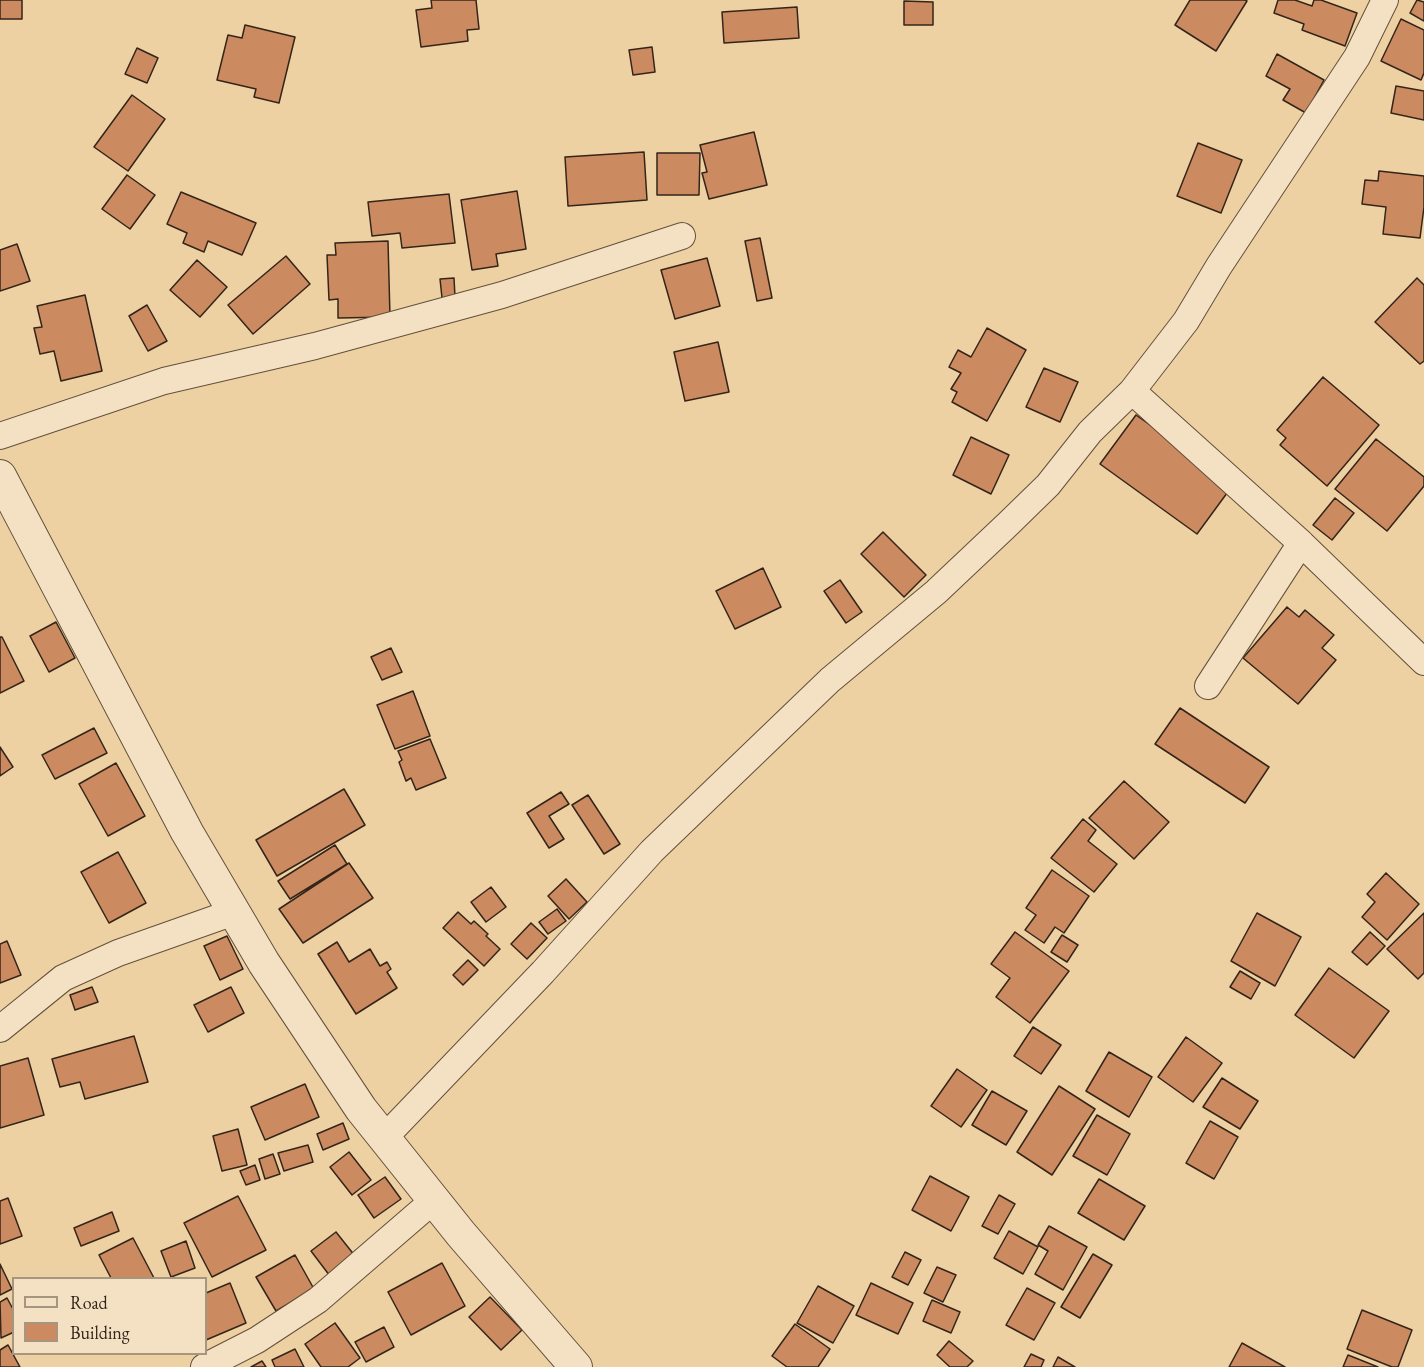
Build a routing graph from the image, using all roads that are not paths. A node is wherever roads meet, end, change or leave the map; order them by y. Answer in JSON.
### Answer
{"nodes":[{"id":1,"x":1385,"y":0,"type":"edge"},
{"id":2,"x":682,"y":236,"type":"dead end"},
{"id":3,"x":1132,"y":391,"type":"junction"},
{"id":4,"x":0,"y":436,"type":"edge"},
{"id":5,"x":0,"y":476,"type":"edge"},
{"id":6,"x":1301,"y":543,"type":"junction"},
{"id":7,"x":1424,"y":662,"type":"edge"},
{"id":8,"x":1208,"y":686,"type":"dead end"},
{"id":9,"x":234,"y":912,"type":"junction"},
{"id":10,"x":0,"y":1029,"type":"edge"},
{"id":11,"x":384,"y":1138,"type":"junction"},
{"id":12,"x":434,"y":1200,"type":"junction"},
{"id":13,"x":204,"y":1367,"type":"edge"},
{"id":14,"x":576,"y":1367,"type":"edge"}],
"edges":[{"from":1,"to":3,"type":"street"},
{"from":2,"to":4,"type":"street"},
{"from":3,"to":6,"type":"street"},
{"from":3,"to":11,"type":"street"},
{"from":5,"to":9,"type":"street"},
{"from":6,"to":7,"type":"street"},
{"from":6,"to":8,"type":"street"},
{"from":9,"to":10,"type":"street"},
{"from":9,"to":11,"type":"street"},
{"from":11,"to":12,"type":"street"},
{"from":12,"to":13,"type":"street"},
{"from":12,"to":14,"type":"street"}]}
